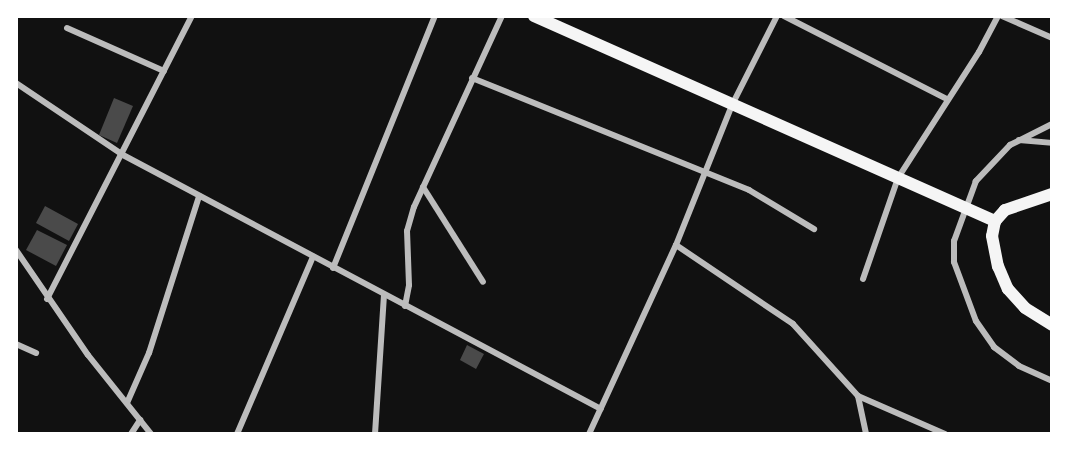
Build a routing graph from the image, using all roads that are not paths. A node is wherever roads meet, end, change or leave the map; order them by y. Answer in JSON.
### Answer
{"nodes":[{"id":1,"x":192,"y":16,"type":"edge"},
{"id":2,"x":435,"y":16,"type":"edge"},
{"id":3,"x":502,"y":16,"type":"edge"},
{"id":4,"x":534,"y":16,"type":"edge"},
{"id":5,"x":777,"y":16,"type":"edge"},
{"id":6,"x":784,"y":16,"type":"edge"},
{"id":7,"x":1000,"y":16,"type":"edge"},
{"id":8,"x":67,"y":28,"type":"dead end"},
{"id":9,"x":1052,"y":38,"type":"edge"},
{"id":10,"x":164,"y":72,"type":"junction"},
{"id":11,"x":472,"y":78,"type":"junction"},
{"id":12,"x":16,"y":83,"type":"edge"},
{"id":13,"x":947,"y":99,"type":"junction"},
{"id":14,"x":732,"y":105,"type":"junction"},
{"id":15,"x":1052,"y":124,"type":"edge"},
{"id":16,"x":1018,"y":140,"type":"junction"},
{"id":17,"x":1052,"y":143,"type":"edge"},
{"id":18,"x":123,"y":155,"type":"junction"},
{"id":19,"x":706,"y":172,"type":"junction"},
{"id":20,"x":898,"y":178,"type":"junction"},
{"id":21,"x":423,"y":187,"type":"junction"},
{"id":22,"x":1052,"y":194,"type":"edge"},
{"id":23,"x":199,"y":196,"type":"junction"},
{"id":24,"x":964,"y":208,"type":"junction"},
{"id":25,"x":995,"y":221,"type":"junction"},
{"id":26,"x":814,"y":229,"type":"dead end"},
{"id":27,"x":676,"y":246,"type":"junction"},
{"id":28,"x":16,"y":250,"type":"edge"},
{"id":29,"x":313,"y":257,"type":"junction"},
{"id":30,"x":333,"y":268,"type":"junction"},
{"id":31,"x":863,"y":279,"type":"dead end"},
{"id":32,"x":483,"y":282,"type":"dead end"},
{"id":33,"x":384,"y":295,"type":"junction"},
{"id":34,"x":47,"y":299,"type":"junction"},
{"id":35,"x":405,"y":306,"type":"junction"},
{"id":36,"x":1052,"y":325,"type":"edge"},
{"id":37,"x":16,"y":344,"type":"edge"},
{"id":38,"x":36,"y":353,"type":"dead end"},
{"id":39,"x":1052,"y":381,"type":"edge"},
{"id":40,"x":858,"y":396,"type":"junction"},
{"id":41,"x":127,"y":403,"type":"junction"},
{"id":42,"x":601,"y":409,"type":"junction"},
{"id":43,"x":140,"y":420,"type":"junction"},
{"id":44,"x":131,"y":434,"type":"edge"},
{"id":45,"x":151,"y":434,"type":"edge"},
{"id":46,"x":237,"y":434,"type":"edge"},
{"id":47,"x":375,"y":434,"type":"edge"},
{"id":48,"x":588,"y":434,"type":"edge"},
{"id":49,"x":866,"y":434,"type":"edge"},
{"id":50,"x":945,"y":434,"type":"edge"}],
"edges":[{"from":1,"to":10,"type":"street"},
{"from":2,"to":30,"type":"street"},
{"from":3,"to":11,"type":"street"},
{"from":4,"to":14,"type":"main road"},
{"from":5,"to":14,"type":"street"},
{"from":6,"to":13,"type":"street"},
{"from":7,"to":9,"type":"street"},
{"from":7,"to":13,"type":"street"},
{"from":8,"to":10,"type":"street"},
{"from":10,"to":18,"type":"street"},
{"from":11,"to":19,"type":"street"},
{"from":11,"to":21,"type":"street"},
{"from":12,"to":18,"type":"street"},
{"from":13,"to":20,"type":"street"},
{"from":14,"to":19,"type":"street"},
{"from":14,"to":20,"type":"main road"},
{"from":15,"to":16,"type":"street"},
{"from":16,"to":17,"type":"street"},
{"from":16,"to":24,"type":"street"},
{"from":18,"to":23,"type":"street"},
{"from":18,"to":34,"type":"street"},
{"from":19,"to":26,"type":"street"},
{"from":19,"to":27,"type":"street"},
{"from":20,"to":24,"type":"main road"},
{"from":20,"to":31,"type":"street"},
{"from":21,"to":32,"type":"street"},
{"from":21,"to":35,"type":"street"},
{"from":22,"to":25,"type":"main road"},
{"from":23,"to":29,"type":"street"},
{"from":23,"to":41,"type":"street"},
{"from":24,"to":25,"type":"main road"},
{"from":24,"to":39,"type":"street"},
{"from":25,"to":36,"type":"main road"},
{"from":27,"to":40,"type":"street"},
{"from":27,"to":42,"type":"street"},
{"from":28,"to":34,"type":"street"},
{"from":29,"to":30,"type":"street"},
{"from":29,"to":46,"type":"street"},
{"from":30,"to":33,"type":"street"},
{"from":33,"to":35,"type":"street"},
{"from":33,"to":47,"type":"street"},
{"from":34,"to":41,"type":"street"},
{"from":35,"to":42,"type":"street"},
{"from":37,"to":38,"type":"street"},
{"from":40,"to":49,"type":"street"},
{"from":40,"to":50,"type":"street"},
{"from":41,"to":43,"type":"street"},
{"from":42,"to":48,"type":"street"},
{"from":43,"to":44,"type":"street"},
{"from":43,"to":45,"type":"street"}]}
